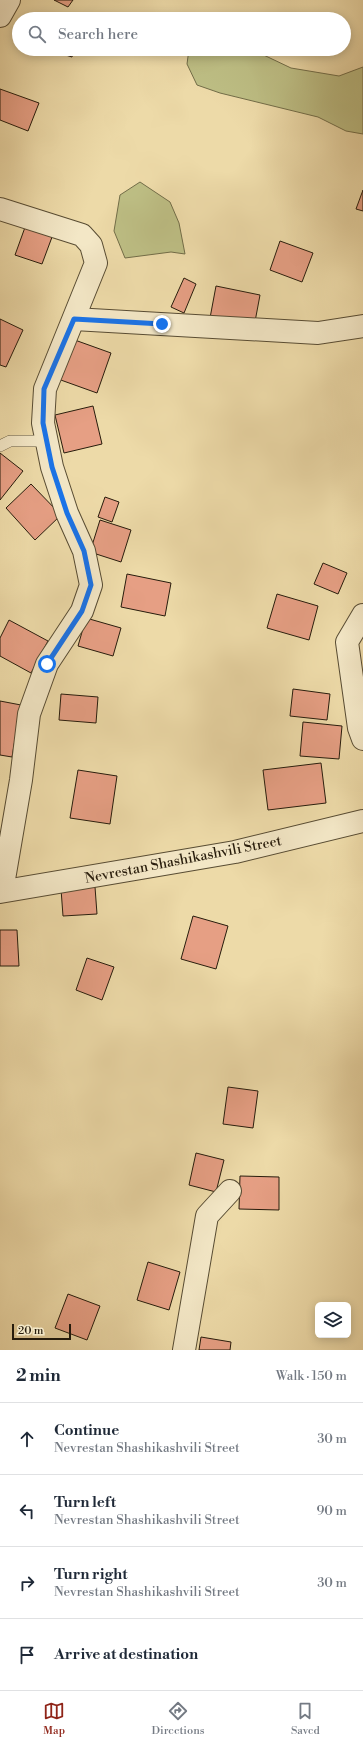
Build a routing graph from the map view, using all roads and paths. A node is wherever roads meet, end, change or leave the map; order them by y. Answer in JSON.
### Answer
{"nodes":[{"id":1,"x":9,"y":0,"type":"edge"},
{"id":2,"x":0,"y":16,"type":"edge"},
{"id":3,"x":0,"y":209,"type":"edge"},
{"id":4,"x":74,"y":319,"type":"junction"},
{"id":5,"x":363,"y":326,"type":"edge"},
{"id":6,"x":47,"y":441,"type":"junction"},
{"id":7,"x":0,"y":446,"type":"edge"},
{"id":8,"x":363,"y":615,"type":"edge"},
{"id":9,"x":363,"y":739,"type":"edge"},
{"id":10,"x":363,"y":821,"type":"edge"},
{"id":11,"x":1,"y":892,"type":"edge"},
{"id":12,"x":230,"y":1191,"type":"dead end"},
{"id":13,"x":184,"y":1350,"type":"edge"}],
"edges":[{"from":1,"to":2,"type":"street"},
{"from":3,"to":4,"type":"street","name":"Nevrestan Shashikashvili Street"},
{"from":4,"to":5,"type":"street"},
{"from":4,"to":6,"type":"street","name":"Nevrestan Shashikashvili Street"},
{"from":6,"to":7,"type":"lane"},
{"from":6,"to":11,"type":"street","name":"Nevrestan Shashikashvili Street"},
{"from":8,"to":9,"type":"street"},
{"from":10,"to":11,"type":"street","name":"Nevrestan Shashikashvili Street"},
{"from":12,"to":13,"type":"street"}]}
